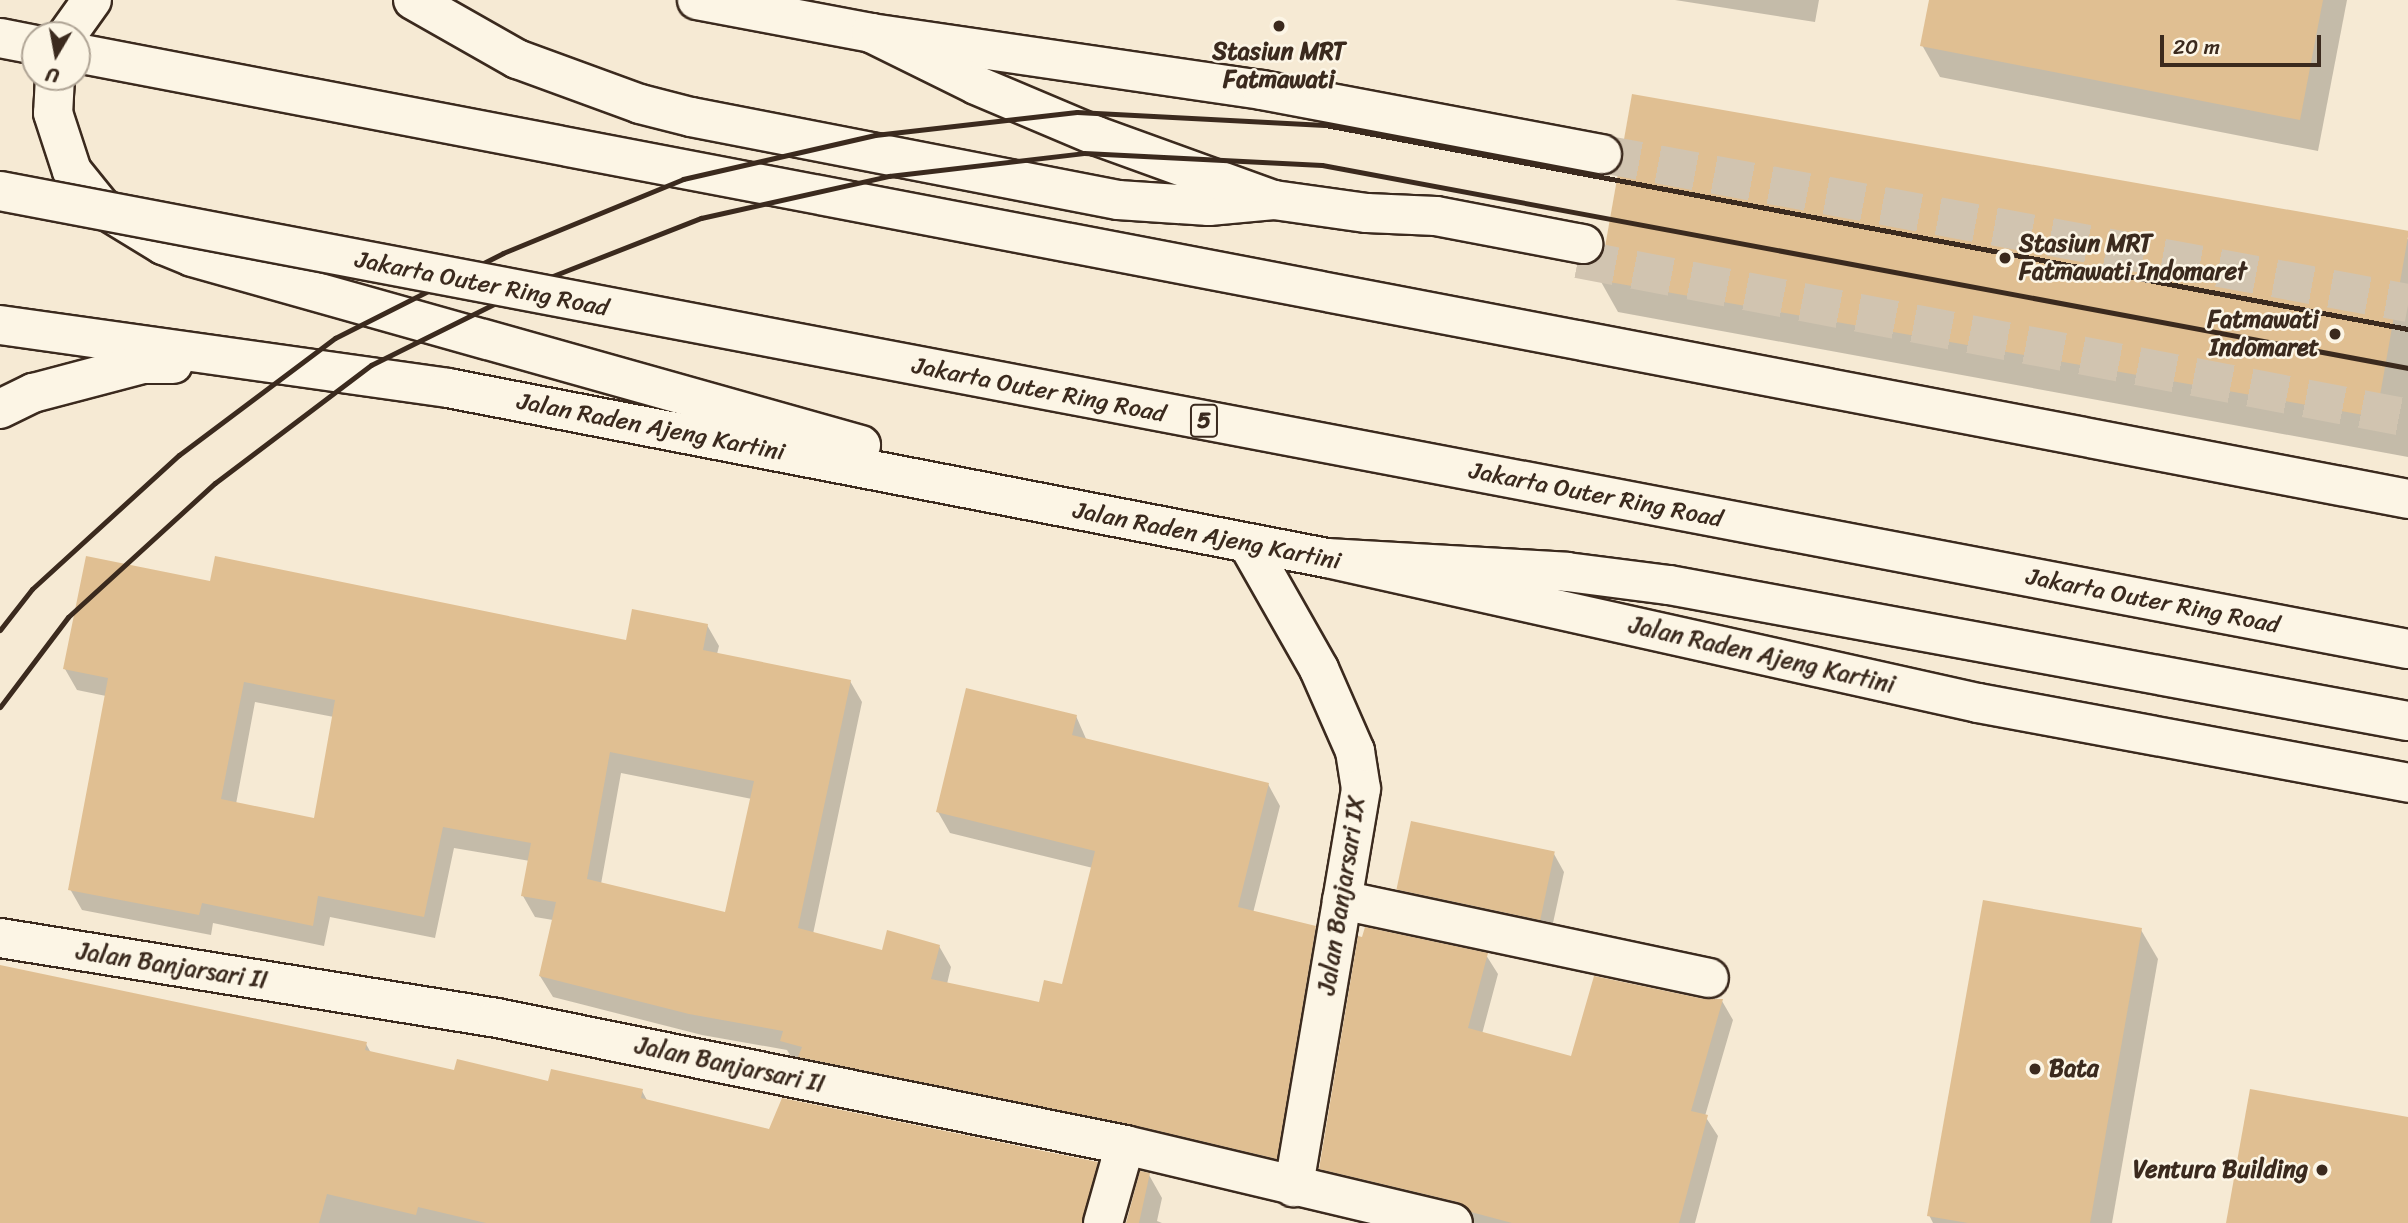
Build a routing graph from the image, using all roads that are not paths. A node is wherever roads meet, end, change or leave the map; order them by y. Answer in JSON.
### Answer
{"nodes":[{"id":1,"x":92,"y":0,"type":"edge"},
{"id":2,"x":413,"y":0,"type":"edge"},
{"id":3,"x":697,"y":0,"type":"edge"},
{"id":4,"x":77,"y":21,"type":"edge"},
{"id":5,"x":871,"y":33,"type":"junction"},
{"id":6,"x":0,"y":38,"type":"edge"},
{"id":7,"x":21,"y":42,"type":"edge"},
{"id":8,"x":91,"y":57,"type":"edge"},
{"id":9,"x":54,"y":91,"type":"edge"},
{"id":10,"x":1602,"y":154,"type":"tunnel mouth"},
{"id":11,"x":0,"y":191,"type":"edge"},
{"id":12,"x":1274,"y":200,"type":"junction"},
{"id":13,"x":1580,"y":251,"type":"tunnel mouth"},
{"id":14,"x":0,"y":325,"type":"edge"},
{"id":15,"x":253,"y":363,"type":"junction"},
{"id":16,"x":0,"y":409,"type":"edge"},
{"id":17,"x":2408,"y":499,"type":"edge"},
{"id":18,"x":1126,"y":519,"type":"junction"},
{"id":19,"x":1248,"y":544,"type":"junction"},
{"id":20,"x":1327,"y":558,"type":"junction"},
{"id":21,"x":2408,"y":649,"type":"edge"},
{"id":22,"x":2408,"y":721,"type":"edge"},
{"id":23,"x":2408,"y":783,"type":"edge"},
{"id":24,"x":1342,"y":900,"type":"junction"},
{"id":25,"x":0,"y":938,"type":"edge"},
{"id":26,"x":1709,"y":978,"type":"dead end"},
{"id":27,"x":1125,"y":1145,"type":"junction"},
{"id":28,"x":1294,"y":1187,"type":"junction"},
{"id":29,"x":1376,"y":1215,"type":"edge"},
{"id":30,"x":1103,"y":1223,"type":"edge"},
{"id":31,"x":1453,"y":1223,"type":"edge"}],
"edges":[{"from":1,"to":4,"type":"main road"},
{"from":2,"to":12,"type":"main road"},
{"from":3,"to":5,"type":"main road"},
{"from":5,"to":10,"type":"main road"},
{"from":5,"to":12,"type":"main road"},
{"from":6,"to":7,"type":"main road"},
{"from":8,"to":17,"type":"main road"},
{"from":9,"to":18,"type":"main road"},
{"from":11,"to":21,"type":"main road","name":"Jakarta Outer Ring Road","number":"5","bridge":true},
{"from":12,"to":13,"type":"main road"},
{"from":14,"to":15,"type":"main road","name":"Jalan Raden Ajeng Kartini"},
{"from":15,"to":16,"type":"main road"},
{"from":15,"to":18,"type":"main road","name":"Jalan Raden Ajeng Kartini"},
{"from":18,"to":19,"type":"main road","name":"Jalan Raden Ajeng Kartini"},
{"from":19,"to":20,"type":"main road","name":"Jalan Raden Ajeng Kartini"},
{"from":19,"to":24,"type":"main road","name":"Jalan Banjarsari IX"},
{"from":20,"to":22,"type":"main road"},
{"from":20,"to":23,"type":"main road","name":"Jalan Raden Ajeng Kartini"},
{"from":24,"to":26,"type":"main road"},
{"from":24,"to":28,"type":"main road","name":"Jalan Banjarsari IX"},
{"from":25,"to":27,"type":"main road","name":"Jalan Banjarsari II"},
{"from":27,"to":28,"type":"main road","name":"Jalan Banjarsari II"},
{"from":27,"to":30,"type":"main road"},
{"from":28,"to":29,"type":"main road","name":"Jalan Banjarsari II"},
{"from":29,"to":31,"type":"main road","name":"Jalan Banjarsari II"}]}
